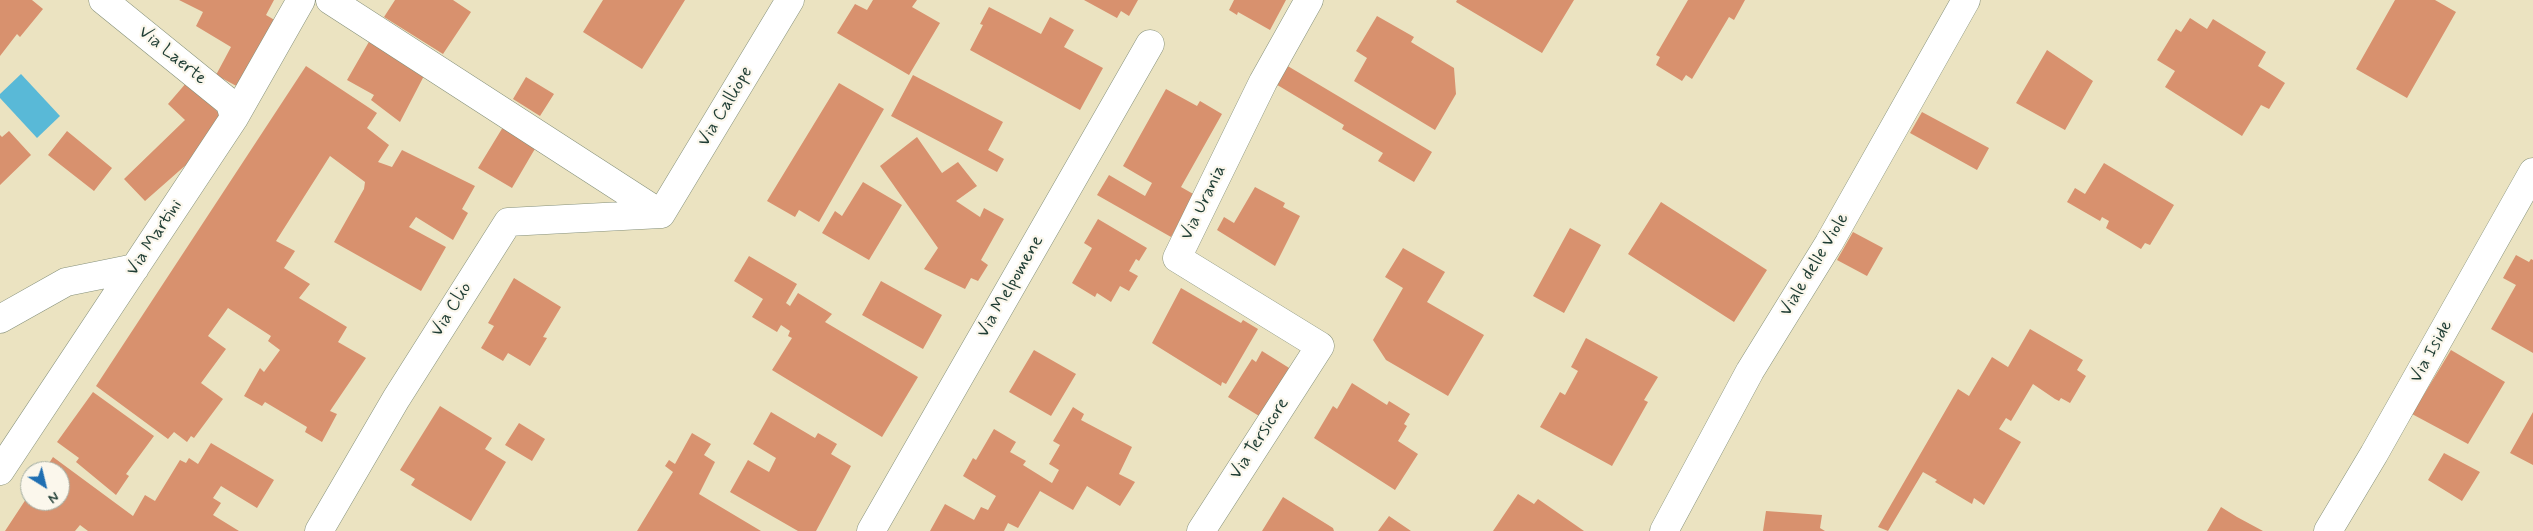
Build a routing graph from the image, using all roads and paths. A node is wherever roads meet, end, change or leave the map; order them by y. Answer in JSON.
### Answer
{"nodes":[{"id":1,"x":103,"y":0,"type":"edge"},
{"id":2,"x":301,"y":0,"type":"edge"},
{"id":3,"x":330,"y":0,"type":"edge"},
{"id":4,"x":790,"y":0,"type":"edge"},
{"id":5,"x":1309,"y":0,"type":"edge"},
{"id":6,"x":1966,"y":0,"type":"edge"},
{"id":7,"x":1150,"y":44,"type":"dead end"},
{"id":8,"x":234,"y":118,"type":"junction"},
{"id":9,"x":2533,"y":172,"type":"edge"},
{"id":10,"x":661,"y":214,"type":"junction"},
{"id":11,"x":135,"y":268,"type":"junction"},
{"id":12,"x":0,"y":319,"type":"edge"},
{"id":13,"x":1320,"y":346,"type":"joint"},
{"id":14,"x":0,"y":471,"type":"edge"},
{"id":15,"x":319,"y":531,"type":"edge"},
{"id":16,"x":871,"y":531,"type":"edge"},
{"id":17,"x":1201,"y":531,"type":"edge"},
{"id":18,"x":1664,"y":531,"type":"edge"},
{"id":19,"x":2328,"y":531,"type":"edge"}],
"edges":[{"from":1,"to":8,"type":"street","name":"Via Laerte"},
{"from":2,"to":8,"type":"street","name":"Via Martini"},
{"from":3,"to":10,"type":"street"},
{"from":4,"to":10,"type":"street","name":"Via Calliope"},
{"from":5,"to":13,"type":"street","name":"Via Urania"},
{"from":6,"to":18,"type":"street","name":"Viale delle Viole"},
{"from":7,"to":16,"type":"street","name":"Via Melpomene"},
{"from":8,"to":11,"type":"street","name":"Via Martini"},
{"from":9,"to":19,"type":"street","name":"Via Iside"},
{"from":10,"to":15,"type":"street","name":"Via Clio"},
{"from":11,"to":12,"type":"street"},
{"from":11,"to":14,"type":"street","name":"Via Martini"},
{"from":13,"to":17,"type":"street","name":"Via Tersicore"}]}
